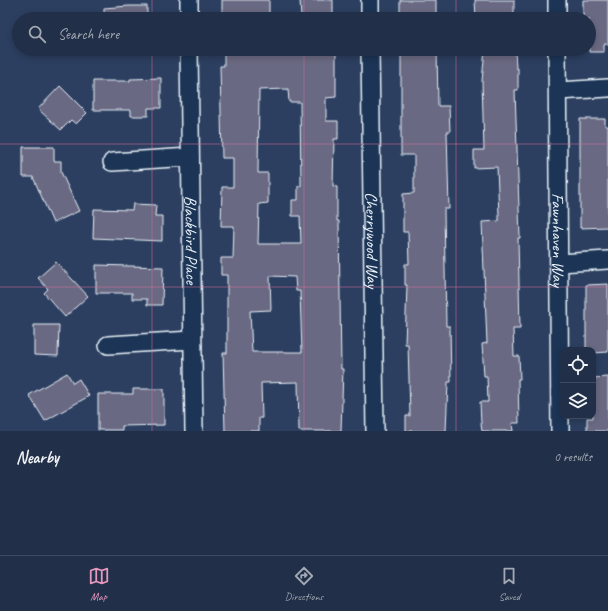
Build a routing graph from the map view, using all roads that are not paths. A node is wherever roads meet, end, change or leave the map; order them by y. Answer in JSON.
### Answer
{"nodes":[{"id":1,"x":189,"y":0,"type":"edge"},
{"id":2,"x":370,"y":0,"type":"edge"},
{"id":3,"x":557,"y":0,"type":"edge"},
{"id":4,"x":189,"y":12,"type":"edge"},
{"id":5,"x":370,"y":12,"type":"edge"},
{"id":6,"x":557,"y":12,"type":"edge"},
{"id":7,"x":189,"y":56,"type":"edge"},
{"id":8,"x":370,"y":56,"type":"edge"},
{"id":9,"x":557,"y":56,"type":"edge"},
{"id":10,"x":608,"y":88,"type":"edge"},
{"id":11,"x":558,"y":91,"type":"junction"},
{"id":12,"x":190,"y":157,"type":"junction"},
{"id":13,"x":112,"y":162,"type":"dead end"},
{"id":14,"x":608,"y":260,"type":"edge"},
{"id":15,"x":559,"y":263,"type":"junction"},
{"id":16,"x":192,"y":340,"type":"junction"},
{"id":17,"x":108,"y":345,"type":"dead end"},
{"id":18,"x":194,"y":431,"type":"edge"},
{"id":19,"x":376,"y":431,"type":"edge"},
{"id":20,"x":560,"y":431,"type":"edge"}],
"edges":[{"from":1,"to":4,"type":"street"},
{"from":2,"to":5,"type":"street"},
{"from":3,"to":6,"type":"street"},
{"from":7,"to":12,"type":"street","name":"Blackbird Place"},
{"from":8,"to":19,"type":"street","name":"Cherrywood Way"},
{"from":9,"to":11,"type":"street","name":"Fawnhaven Way"},
{"from":10,"to":11,"type":"street"},
{"from":11,"to":15,"type":"street","name":"Fawnhaven Way"},
{"from":12,"to":13,"type":"street"},
{"from":12,"to":16,"type":"street","name":"Blackbird Place"},
{"from":14,"to":15,"type":"street"},
{"from":15,"to":20,"type":"street","name":"Fawnhaven Way"},
{"from":16,"to":17,"type":"street"},
{"from":16,"to":18,"type":"street","name":"Blackbird Place"}]}
